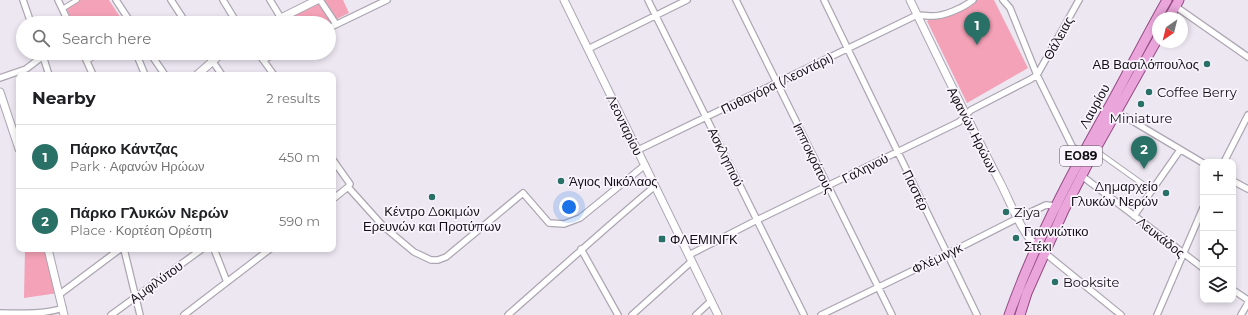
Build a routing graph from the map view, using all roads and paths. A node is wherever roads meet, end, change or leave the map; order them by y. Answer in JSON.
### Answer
{"nodes":[{"id":1,"x":23,"y":0,"type":"edge"},
{"id":2,"x":58,"y":0,"type":"edge"},
{"id":3,"x":77,"y":0,"type":"edge"},
{"id":4,"x":116,"y":0,"type":"edge"},
{"id":5,"x":171,"y":0,"type":"edge"},
{"id":6,"x":223,"y":0,"type":"edge"},
{"id":7,"x":270,"y":0,"type":"edge"},
{"id":8,"x":317,"y":0,"type":"edge"},
{"id":9,"x":320,"y":0,"type":"edge"},
{"id":10,"x":387,"y":0,"type":"edge"},
{"id":11,"x":564,"y":0,"type":"edge"},
{"id":12,"x":648,"y":0,"type":"edge"},
{"id":13,"x":688,"y":0,"type":"edge"},
{"id":14,"x":736,"y":0,"type":"edge"},
{"id":15,"x":824,"y":0,"type":"edge"},
{"id":16,"x":910,"y":0,"type":"edge"},
{"id":17,"x":973,"y":0,"type":"edge"},
{"id":18,"x":1003,"y":0,"type":"edge"},
{"id":19,"x":1079,"y":0,"type":"edge"},
{"id":20,"x":1164,"y":1,"type":"edge"},
{"id":21,"x":1177,"y":3,"type":"edge"},
{"id":22,"x":62,"y":9,"type":"junction"},
{"id":23,"x":1172,"y":12,"type":"edge"},
{"id":24,"x":656,"y":15,"type":"junction"},
{"id":25,"x":917,"y":15,"type":"junction"},
{"id":26,"x":29,"y":16,"type":"edge"},
{"id":27,"x":66,"y":16,"type":"edge"},
{"id":28,"x":126,"y":16,"type":"edge"},
{"id":29,"x":181,"y":16,"type":"edge"},
{"id":30,"x":233,"y":16,"type":"edge"},
{"id":31,"x":280,"y":16,"type":"edge"},
{"id":32,"x":285,"y":16,"type":"edge"},
{"id":33,"x":331,"y":16,"type":"edge"},
{"id":34,"x":336,"y":24,"type":"edge"},
{"id":35,"x":1152,"y":48,"type":"edge"},
{"id":36,"x":588,"y":49,"type":"junction"},
{"id":37,"x":847,"y":49,"type":"junction"},
{"id":38,"x":1248,"y":57,"type":"edge"},
{"id":39,"x":37,"y":60,"type":"edge"},
{"id":40,"x":45,"y":60,"type":"edge"},
{"id":41,"x":139,"y":60,"type":"edge"},
{"id":42,"x":155,"y":60,"type":"edge"},
{"id":43,"x":212,"y":60,"type":"joint"},
{"id":44,"x":263,"y":60,"type":"edge"},
{"id":45,"x":87,"y":61,"type":"edge"},
{"id":46,"x":16,"y":72,"type":"edge"},
{"id":47,"x":17,"y":72,"type":"edge"},
{"id":48,"x":48,"y":72,"type":"edge"},
{"id":49,"x":92,"y":72,"type":"edge"},
{"id":50,"x":144,"y":72,"type":"edge"},
{"id":51,"x":163,"y":72,"type":"edge"},
{"id":52,"x":200,"y":72,"type":"edge"},
{"id":53,"x":220,"y":72,"type":"edge"},
{"id":54,"x":272,"y":72,"type":"edge"},
{"id":55,"x":1037,"y":75,"type":"junction"},
{"id":56,"x":0,"y":78,"type":"edge"},
{"id":57,"x":777,"y":82,"type":"junction"},
{"id":58,"x":0,"y":92,"type":"edge"},
{"id":59,"x":1108,"y":107,"type":"junction"},
{"id":60,"x":1117,"y":112,"type":"junction"},
{"id":61,"x":965,"y":115,"type":"junction"},
{"id":62,"x":1248,"y":115,"type":"edge"},
{"id":63,"x":706,"y":117,"type":"junction"},
{"id":64,"x":16,"y":139,"type":"edge"},
{"id":65,"x":638,"y":150,"type":"junction"},
{"id":66,"x":1095,"y":150,"type":"junction"},
{"id":67,"x":1180,"y":150,"type":"junction"},
{"id":68,"x":898,"y":152,"type":"junction"},
{"id":69,"x":1081,"y":155,"type":"junction"},
{"id":70,"x":1226,"y":159,"type":"edge"},
{"id":71,"x":1200,"y":161,"type":"edge"},
{"id":72,"x":336,"y":164,"type":"edge"},
{"id":73,"x":645,"y":165,"type":"junction"},
{"id":74,"x":1082,"y":176,"type":"junction"},
{"id":75,"x":1236,"y":183,"type":"edge"},
{"id":76,"x":655,"y":186,"type":"junction"},
{"id":77,"x":828,"y":186,"type":"junction"},
{"id":78,"x":348,"y":187,"type":"junction"},
{"id":79,"x":1248,"y":189,"type":"edge"},
{"id":80,"x":1151,"y":190,"type":"junction"},
{"id":81,"x":336,"y":197,"type":"edge"},
{"id":82,"x":1055,"y":206,"type":"junction"},
{"id":83,"x":1200,"y":215,"type":"edge"},
{"id":84,"x":1134,"y":216,"type":"junction"},
{"id":85,"x":1018,"y":218,"type":"junction"},
{"id":86,"x":757,"y":220,"type":"junction"},
{"id":87,"x":1036,"y":247,"type":"junction"},
{"id":88,"x":582,"y":249,"type":"junction"},
{"id":89,"x":49,"y":252,"type":"edge"},
{"id":90,"x":116,"y":252,"type":"edge"},
{"id":91,"x":125,"y":252,"type":"edge"},
{"id":92,"x":198,"y":252,"type":"edge"},
{"id":93,"x":215,"y":252,"type":"edge"},
{"id":94,"x":266,"y":252,"type":"edge"},
{"id":95,"x":1045,"y":253,"type":"junction"},
{"id":96,"x":947,"y":254,"type":"junction"},
{"id":97,"x":1183,"y":254,"type":"junction"},
{"id":98,"x":691,"y":258,"type":"junction"},
{"id":99,"x":1202,"y":267,"type":"edge"},
{"id":100,"x":227,"y":282,"type":"junction"},
{"id":101,"x":878,"y":287,"type":"junction"},
{"id":102,"x":1236,"y":292,"type":"edge"},
{"id":103,"x":60,"y":294,"type":"junction"},
{"id":104,"x":135,"y":297,"type":"junction"},
{"id":105,"x":712,"y":301,"type":"junction"},
{"id":106,"x":1248,"y":302,"type":"edge"},
{"id":107,"x":63,"y":311,"type":"edge"},
{"id":108,"x":0,"y":313,"type":"edge"},
{"id":109,"x":111,"y":315,"type":"edge"},
{"id":110,"x":140,"y":315,"type":"edge"},
{"id":111,"x":184,"y":315,"type":"edge"},
{"id":112,"x":508,"y":315,"type":"edge"},
{"id":113,"x":618,"y":315,"type":"edge"},
{"id":114,"x":632,"y":315,"type":"edge"},
{"id":115,"x":696,"y":315,"type":"edge"},
{"id":116,"x":718,"y":315,"type":"edge"},
{"id":117,"x":804,"y":315,"type":"edge"},
{"id":118,"x":821,"y":315,"type":"edge"},
{"id":119,"x":892,"y":315,"type":"edge"},
{"id":120,"x":977,"y":315,"type":"edge"},
{"id":121,"x":1009,"y":315,"type":"edge"},
{"id":122,"x":1020,"y":315,"type":"edge"},
{"id":123,"x":1121,"y":315,"type":"edge"},
{"id":124,"x":1157,"y":315,"type":"edge"},
{"id":125,"x":1241,"y":315,"type":"edge"}],
"edges":[{"from":1,"to":26,"type":"street"},
{"from":2,"to":22,"type":"street"},
{"from":3,"to":22,"type":"street"},
{"from":4,"to":28,"type":"street"},
{"from":5,"to":29,"type":"street"},
{"from":6,"to":30,"type":"street"},
{"from":7,"to":31,"type":"street"},
{"from":8,"to":32,"type":"street"},
{"from":9,"to":33,"type":"street"},
{"from":10,"to":34,"type":"street"},
{"from":11,"to":36,"type":"street","name":"Λεονταρίου"},
{"from":12,"to":24,"type":"street","name":"Ασκληπιού"},
{"from":13,"to":24,"type":"street"},
{"from":14,"to":57,"type":"street","name":"Ιπποκράτους"},
{"from":15,"to":37,"type":"street","name":"Παστέρ"},
{"from":16,"to":25,"type":"street","name":"Αφανών Ηρώων"},
{"from":17,"to":25,"type":"street"},
{"from":18,"to":55,"type":"street"},
{"from":19,"to":55,"type":"street","name":"Θάλειας"},
{"from":20,"to":59,"type":"main road","name":"Λαυρίου","number":"ΕΟ89"},
{"from":21,"to":23,"type":"main road"},
{"from":21,"to":38,"type":"street"},
{"from":22,"to":27,"type":"street"},
{"from":24,"to":36,"type":"street"},
{"from":24,"to":63,"type":"street","name":"Ασκληπιού"},
{"from":25,"to":37,"type":"street","name":"Πυθαγόρα (Λεοντάρι)"},
{"from":25,"to":61,"type":"street","name":"Αφανών Ηρώων"},
{"from":35,"to":60,"type":"main road","name":"Λαυρίου","number":"ΕΟ89"},
{"from":36,"to":65,"type":"street","name":"Λεονταρίου"},
{"from":37,"to":57,"type":"street","name":"Πυθαγόρα (Λεοντάρι)"},
{"from":37,"to":68,"type":"street","name":"Παστέρ"},
{"from":39,"to":47,"type":"street"},
{"from":40,"to":48,"type":"street"},
{"from":41,"to":50,"type":"street"},
{"from":42,"to":51,"type":"street"},
{"from":43,"to":52,"type":"street"},
{"from":43,"to":53,"type":"street"},
{"from":44,"to":54,"type":"street"},
{"from":45,"to":49,"type":"street"},
{"from":46,"to":56,"type":"street"},
{"from":55,"to":61,"type":"street","name":"Γαληνού"},
{"from":55,"to":69,"type":"street"},
{"from":57,"to":63,"type":"street","name":"Πυθαγόρα (Λεοντάρι)"},
{"from":57,"to":77,"type":"street","name":"Ιπποκράτους"},
{"from":58,"to":64,"type":"street"},
{"from":59,"to":60,"type":"street"},
{"from":59,"to":69,"type":"main road","name":"Λαυρίου","number":"ΕΟ89"},
{"from":60,"to":66,"type":"main road","name":"Λαυρίου","number":"ΕΟ89"},
{"from":60,"to":67,"type":"street"},
{"from":61,"to":68,"type":"street","name":"Γαληνού"},
{"from":61,"to":85,"type":"street","name":"Αφανών Ηρώων"},
{"from":62,"to":70,"type":"street"},
{"from":63,"to":65,"type":"street","name":"Πυθαγόρα (Λεοντάρι)"},
{"from":63,"to":86,"type":"street","name":"Ασκληπιού"},
{"from":65,"to":73,"type":"street","name":"Λεονταρίου"},
{"from":66,"to":74,"type":"main road","name":"Λαυρίου","number":"ΕΟ89"},
{"from":66,"to":80,"type":"street"},
{"from":67,"to":71,"type":"street"},
{"from":67,"to":80,"type":"street"},
{"from":68,"to":77,"type":"street","name":"Γαληνού"},
{"from":68,"to":96,"type":"street","name":"Παστέρ"},
{"from":69,"to":82,"type":"main road","name":"Λαυρίου","number":"ΕΟ89"},
{"from":72,"to":78,"type":"street"},
{"from":73,"to":76,"type":"street","name":"Λεονταρίου"},
{"from":73,"to":78,"type":"street"},
{"from":74,"to":84,"type":"street","name":"Λευκάδος"},
{"from":74,"to":95,"type":"main road","name":"Λαυρίου","number":"ΕΟ89"},
{"from":75,"to":79,"type":"street"},
{"from":76,"to":88,"type":"street"},
{"from":76,"to":98,"type":"street","name":"Λεονταρίου"},
{"from":77,"to":86,"type":"street","name":"Γαληνού"},
{"from":77,"to":101,"type":"street","name":"Ιπποκράτους"},
{"from":78,"to":81,"type":"street"},
{"from":80,"to":84,"type":"street"},
{"from":82,"to":85,"type":"street","name":"Φλέμινγκ"},
{"from":82,"to":87,"type":"main road","name":"Λαυρίου","number":"ΕΟ89"},
{"from":83,"to":97,"type":"street"},
{"from":84,"to":97,"type":"street","name":"Λευκάδος"},
{"from":85,"to":87,"type":"street","name":"Αφανών Ηρώων"},
{"from":85,"to":96,"type":"street","name":"Φλέμινγκ"},
{"from":86,"to":98,"type":"street","name":"Γαληνού"},
{"from":86,"to":117,"type":"street","name":"Ασκληπιού"},
{"from":87,"to":95,"type":"street","name":"Αφανών Ηρώων"},
{"from":87,"to":121,"type":"main road","name":"Λαυρίου","number":"ΕΟ89"},
{"from":88,"to":112,"type":"street"},
{"from":88,"to":113,"type":"street"},
{"from":89,"to":103,"type":"street"},
{"from":90,"to":103,"type":"street"},
{"from":91,"to":104,"type":"street"},
{"from":92,"to":104,"type":"street","name":"Αμφιλύτου"},
{"from":93,"to":100,"type":"street"},
{"from":94,"to":100,"type":"street"},
{"from":95,"to":122,"type":"main road","name":"Λαυρίου","number":"ΕΟ89"},
{"from":95,"to":123,"type":"street"},
{"from":96,"to":101,"type":"street","name":"Φλέμινγκ"},
{"from":96,"to":120,"type":"street","name":"Παστέρ"},
{"from":97,"to":99,"type":"street","name":"Λευκάδος"},
{"from":97,"to":124,"type":"street"},
{"from":98,"to":105,"type":"street","name":"Λεονταρίου"},
{"from":98,"to":114,"type":"street","name":"Γαληνού"},
{"from":100,"to":111,"type":"street"},
{"from":101,"to":118,"type":"street","name":"Φλέμινγκ"},
{"from":101,"to":119,"type":"street","name":"Ιπποκράτους"},
{"from":102,"to":106,"type":"street"},
{"from":103,"to":107,"type":"street"},
{"from":104,"to":109,"type":"street","name":"Αμφιλύτου"},
{"from":104,"to":110,"type":"street"},
{"from":105,"to":115,"type":"street"},
{"from":105,"to":116,"type":"street","name":"Λεονταρίου"},
{"from":106,"to":125,"type":"street"},
{"from":107,"to":108,"type":"street"}]}
